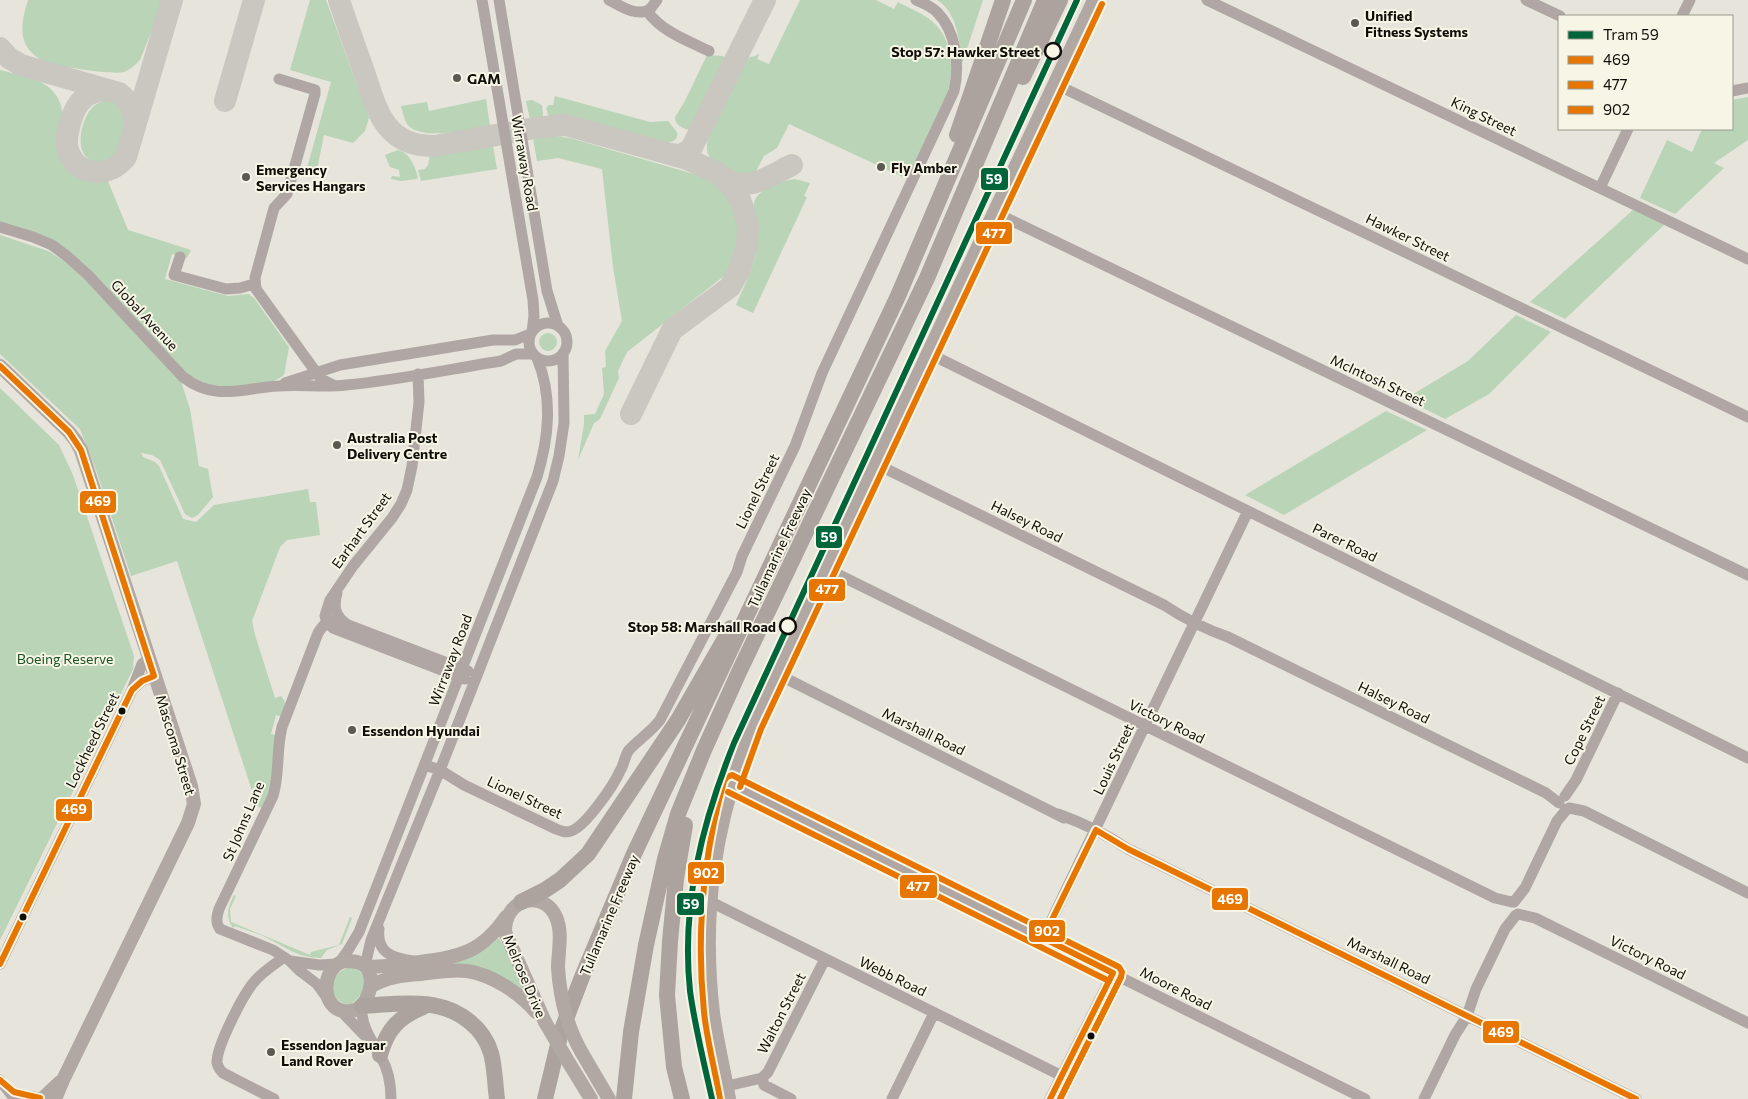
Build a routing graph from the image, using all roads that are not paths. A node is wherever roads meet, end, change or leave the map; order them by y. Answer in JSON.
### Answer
{"nodes":[{"id":1,"x":482,"y":0,"type":"edge"},
{"id":2,"x":499,"y":0,"type":"edge"},
{"id":3,"x":609,"y":0,"type":"edge"},
{"id":4,"x":657,"y":0,"type":"edge"},
{"id":5,"x":916,"y":0,"type":"edge"},
{"id":6,"x":1003,"y":0,"type":"edge"},
{"id":7,"x":1024,"y":0,"type":"edge"},
{"id":8,"x":1045,"y":0,"type":"edge"},
{"id":9,"x":1060,"y":0,"type":"edge"},
{"id":10,"x":1094,"y":0,"type":"edge"},
{"id":11,"x":1207,"y":0,"type":"edge"},
{"id":12,"x":1526,"y":0,"type":"edge"},
{"id":13,"x":1690,"y":0,"type":"edge"},
{"id":14,"x":647,"y":11,"type":"junction"},
{"id":15,"x":1558,"y":15,"type":"edge"},
{"id":16,"x":1682,"y":15,"type":"edge"},
{"id":17,"x":709,"y":51,"type":"dead end"},
{"id":18,"x":279,"y":79,"type":"dead end"},
{"id":19,"x":1055,"y":84,"type":"junction"},
{"id":20,"x":1748,"y":88,"type":"edge"},
{"id":21,"x":1733,"y":92,"type":"edge"},
{"id":22,"x":1628,"y":130,"type":"edge"},
{"id":23,"x":529,"y":182,"type":"junction"},
{"id":24,"x":514,"y":185,"type":"junction"},
{"id":25,"x":1600,"y":188,"type":"junction"},
{"id":26,"x":994,"y":212,"type":"junction"},
{"id":27,"x":0,"y":227,"type":"edge"},
{"id":28,"x":180,"y":257,"type":"dead end"},
{"id":29,"x":1748,"y":259,"type":"edge"},
{"id":30,"x":909,"y":271,"type":"junction"},
{"id":31,"x":927,"y":278,"type":"junction"},
{"id":32,"x":254,"y":284,"type":"junction"},
{"id":33,"x":558,"y":326,"type":"junction"},
{"id":34,"x":531,"y":333,"type":"junction"},
{"id":35,"x":419,"y":352,"type":"junction"},
{"id":36,"x":563,"y":353,"type":"junction"},
{"id":37,"x":928,"y":353,"type":"junction"},
{"id":38,"x":535,"y":356,"type":"junction"},
{"id":39,"x":379,"y":359,"type":"junction"},
{"id":40,"x":0,"y":366,"type":"edge"},
{"id":41,"x":316,"y":372,"type":"junction"},
{"id":42,"x":417,"y":374,"type":"junction"},
{"id":43,"x":383,"y":380,"type":"junction"},
{"id":44,"x":276,"y":386,"type":"junction"},
{"id":45,"x":333,"y":386,"type":"junction"},
{"id":46,"x":1748,"y":417,"type":"edge"},
{"id":47,"x":876,"y":464,"type":"junction"},
{"id":48,"x":805,"y":491,"type":"junction"},
{"id":49,"x":527,"y":503,"type":"junction"},
{"id":50,"x":542,"y":509,"type":"junction"},
{"id":51,"x":1248,"y":511,"type":"junction"},
{"id":52,"x":827,"y":569,"type":"junction"},
{"id":53,"x":1748,"y":575,"type":"edge"},
{"id":54,"x":340,"y":584,"type":"junction"},
{"id":55,"x":342,"y":621,"type":"junction"},
{"id":56,"x":1196,"y":621,"type":"junction"},
{"id":57,"x":327,"y":623,"type":"junction"},
{"id":58,"x":362,"y":635,"type":"junction"},
{"id":59,"x":148,"y":659,"type":"junction"},
{"id":60,"x":739,"y":672,"type":"junction"},
{"id":61,"x":461,"y":673,"type":"junction"},
{"id":62,"x":777,"y":674,"type":"junction"},
{"id":63,"x":154,"y":676,"type":"junction"},
{"id":64,"x":475,"y":679,"type":"junction"},
{"id":65,"x":132,"y":690,"type":"junction"},
{"id":66,"x":1618,"y":693,"type":"junction"},
{"id":67,"x":1145,"y":727,"type":"junction"},
{"id":68,"x":1748,"y":758,"type":"edge"},
{"id":69,"x":425,"y":765,"type":"junction"},
{"id":70,"x":440,"y":770,"type":"junction"},
{"id":71,"x":732,"y":784,"type":"junction"},
{"id":72,"x":1566,"y":802,"type":"junction"},
{"id":73,"x":1094,"y":833,"type":"junction"},
{"id":74,"x":391,"y":854,"type":"junction"},
{"id":75,"x":405,"y":859,"type":"junction"},
{"id":76,"x":1748,"y":892,"type":"edge"},
{"id":77,"x":711,"y":902,"type":"junction"},
{"id":78,"x":516,"y":906,"type":"junction"},
{"id":79,"x":1515,"y":908,"type":"junction"},
{"id":80,"x":380,"y":920,"type":"junction"},
{"id":81,"x":1043,"y":938,"type":"junction"},
{"id":82,"x":287,"y":959,"type":"junction"},
{"id":83,"x":825,"y":959,"type":"junction"},
{"id":84,"x":420,"y":962,"type":"junction"},
{"id":85,"x":0,"y":964,"type":"edge"},
{"id":86,"x":338,"y":964,"type":"junction"},
{"id":87,"x":366,"y":966,"type":"junction"},
{"id":88,"x":1112,"y":973,"type":"junction"},
{"id":89,"x":370,"y":987,"type":"junction"},
{"id":90,"x":328,"y":999,"type":"junction"},
{"id":91,"x":430,"y":1004,"type":"junction"},
{"id":92,"x":362,"y":1007,"type":"junction"},
{"id":93,"x":341,"y":1011,"type":"junction"},
{"id":94,"x":934,"y":1013,"type":"junction"},
{"id":95,"x":1464,"y":1014,"type":"junction"},
{"id":96,"x":545,"y":1022,"type":"junction"},
{"id":97,"x":1748,"y":1023,"type":"edge"},
{"id":98,"x":375,"y":1048,"type":"junction"},
{"id":99,"x":1062,"y":1076,"type":"junction"},
{"id":100,"x":762,"y":1078,"type":"junction"},
{"id":101,"x":0,"y":1080,"type":"edge"},
{"id":102,"x":728,"y":1092,"type":"edge"},
{"id":103,"x":606,"y":1094,"type":"edge"},
{"id":104,"x":12,"y":1095,"type":"edge"},
{"id":105,"x":44,"y":1098,"type":"edge"},
{"id":106,"x":274,"y":1099,"type":"edge"},
{"id":107,"x":391,"y":1099,"type":"edge"},
{"id":108,"x":497,"y":1099,"type":"edge"},
{"id":109,"x":545,"y":1099,"type":"edge"},
{"id":110,"x":591,"y":1099,"type":"edge"},
{"id":111,"x":624,"y":1099,"type":"edge"},
{"id":112,"x":682,"y":1099,"type":"edge"},
{"id":113,"x":791,"y":1099,"type":"edge"},
{"id":114,"x":892,"y":1099,"type":"edge"},
{"id":115,"x":1050,"y":1099,"type":"edge"},
{"id":116,"x":1365,"y":1099,"type":"edge"},
{"id":117,"x":1424,"y":1099,"type":"edge"},
{"id":118,"x":1636,"y":1099,"type":"edge"}],
"edges":[{"from":1,"to":24,"type":"street","name":"Wirraway Road"},
{"from":2,"to":23,"type":"street","name":"Wirraway Road"},
{"from":3,"to":14,"type":"street"},
{"from":4,"to":14,"type":"street"},
{"from":5,"to":70,"type":"street","name":"Lionel Street"},
{"from":6,"to":30,"type":"highway"},
{"from":7,"to":30,"type":"highway","name":"Tullamarine Freeway"},
{"from":8,"to":31,"type":"highway","name":"Tullamarine Freeway"},
{"from":9,"to":31,"type":"highway"},
{"from":10,"to":19,"type":"main road"},
{"from":11,"to":25,"type":"street","name":"King Street"},
{"from":12,"to":15,"type":"street"},
{"from":13,"to":16,"type":"street"},
{"from":14,"to":17,"type":"street"},
{"from":18,"to":32,"type":"street"},
{"from":19,"to":26,"type":"main road"},
{"from":19,"to":46,"type":"street","name":"Hawker Street"},
{"from":20,"to":21,"type":"street"},
{"from":22,"to":25,"type":"street"},
{"from":23,"to":24,"type":"street"},
{"from":23,"to":33,"type":"street","name":"Wirraway Road"},
{"from":24,"to":34,"type":"street","name":"Wirraway Road"},
{"from":25,"to":29,"type":"street","name":"King Street"},
{"from":26,"to":37,"type":"main road"},
{"from":26,"to":53,"type":"street","name":"McIntosh Street"},
{"from":27,"to":44,"type":"street","name":"Global Avenue"},
{"from":28,"to":32,"type":"street"},
{"from":30,"to":48,"type":"highway","name":"Tullamarine Freeway"},
{"from":31,"to":60,"type":"highway","name":"Tullamarine Freeway"},
{"from":32,"to":41,"type":"street"},
{"from":33,"to":34,"type":"street"},
{"from":33,"to":36,"type":"street"},
{"from":34,"to":35,"type":"street","name":"Global Avenue"},
{"from":34,"to":38,"type":"street"},
{"from":35,"to":39,"type":"street","name":"Global Avenue"},
{"from":35,"to":42,"type":"street","name":"Earhart Street"},
{"from":36,"to":38,"type":"street"},
{"from":36,"to":50,"type":"street"},
{"from":37,"to":47,"type":"main road"},
{"from":37,"to":51,"type":"street","name":"Parer Road"},
{"from":38,"to":42,"type":"street","name":"Global Avenue"},
{"from":38,"to":49,"type":"street","name":"Wirraway Road"},
{"from":39,"to":41,"type":"street","name":"Global Avenue"},
{"from":39,"to":43,"type":"street"},
{"from":40,"to":59,"type":"main road","name":"Mascoma Street"},
{"from":41,"to":44,"type":"street","name":"Global Avenue"},
{"from":41,"to":45,"type":"street"},
{"from":42,"to":43,"type":"street","name":"Global Avenue"},
{"from":42,"to":54,"type":"street","name":"Earhart Street"},
{"from":43,"to":45,"type":"street","name":"Global Avenue"},
{"from":44,"to":45,"type":"street","name":"Global Avenue"},
{"from":47,"to":52,"type":"main road"},
{"from":47,"to":56,"type":"street","name":"Halsey Road"},
{"from":48,"to":78,"type":"highway"},
{"from":48,"to":109,"type":"highway","name":"Tullamarine Freeway"},
{"from":49,"to":50,"type":"street"},
{"from":49,"to":61,"type":"street","name":"Wirraway Road"},
{"from":50,"to":64,"type":"street"},
{"from":51,"to":56,"type":"street","name":"Louis Street"},
{"from":51,"to":66,"type":"street","name":"Parer Road"},
{"from":52,"to":62,"type":"main road"},
{"from":52,"to":67,"type":"street","name":"Victory Road"},
{"from":54,"to":55,"type":"street","name":"Earhart Street"},
{"from":54,"to":57,"type":"street","name":"Earhart Street"},
{"from":55,"to":57,"type":"street"},
{"from":55,"to":58,"type":"street"},
{"from":56,"to":67,"type":"street","name":"Louis Street"},
{"from":56,"to":72,"type":"street","name":"Halsey Road"},
{"from":57,"to":58,"type":"street"},
{"from":57,"to":82,"type":"street","name":"St Johns Lane"},
{"from":58,"to":61,"type":"street"},
{"from":59,"to":63,"type":"main road","name":"Mascoma Street"},
{"from":59,"to":65,"type":"street","name":"Lockheed Street"},
{"from":60,"to":111,"type":"highway","name":"Tullamarine Freeway"},
{"from":60,"to":112,"type":"highway"},
{"from":61,"to":64,"type":"street"},
{"from":61,"to":69,"type":"street","name":"Wirraway Road"},
{"from":62,"to":71,"type":"main road"},
{"from":62,"to":73,"type":"street","name":"Marshall Road"},
{"from":63,"to":65,"type":"street","name":"Lockheed Street"},
{"from":63,"to":105,"type":"main road","name":"Mascoma Street"},
{"from":64,"to":70,"type":"street"},
{"from":65,"to":85,"type":"street","name":"Lockheed Street"},
{"from":66,"to":68,"type":"street","name":"Parer Road"},
{"from":66,"to":72,"type":"street","name":"Cope Street"},
{"from":67,"to":73,"type":"street","name":"Louis Street"},
{"from":67,"to":79,"type":"street","name":"Victory Road"},
{"from":69,"to":70,"type":"street","name":"Lionel Street"},
{"from":69,"to":74,"type":"street","name":"Wirraway Road"},
{"from":70,"to":75,"type":"street"},
{"from":71,"to":77,"type":"main road"},
{"from":71,"to":81,"type":"street","name":"Moore Road"},
{"from":72,"to":76,"type":"street","name":"Halsey Road"},
{"from":72,"to":79,"type":"street","name":"Cope Street"},
{"from":73,"to":81,"type":"street","name":"Louis Street"},
{"from":73,"to":95,"type":"street","name":"Marshall Road"},
{"from":74,"to":75,"type":"street"},
{"from":74,"to":86,"type":"street","name":"Wirraway Road"},
{"from":75,"to":80,"type":"street"},
{"from":77,"to":83,"type":"street","name":"Webb Road"},
{"from":77,"to":102,"type":"main road"},
{"from":78,"to":84,"type":"main road"},
{"from":78,"to":96,"type":"main road","name":"Melrose Drive"},
{"from":78,"to":103,"type":"main road","name":"Melrose Drive","bridge":true},
{"from":79,"to":95,"type":"street","name":"Cope Street"},
{"from":79,"to":97,"type":"street","name":"Victory Road"},
{"from":80,"to":84,"type":"street"},
{"from":80,"to":87,"type":"street"},
{"from":81,"to":88,"type":"street","name":"Moore Road"},
{"from":82,"to":86,"type":"street","name":"St Johns Lane"},
{"from":82,"to":90,"type":"street","name":"St Johns Lane"},
{"from":82,"to":106,"type":"street"},
{"from":83,"to":94,"type":"street","name":"Webb Road"},
{"from":83,"to":100,"type":"street","name":"Walton Street"},
{"from":84,"to":87,"type":"main road"},
{"from":86,"to":87,"type":"main road"},
{"from":86,"to":90,"type":"main road"},
{"from":87,"to":89,"type":"main road"},
{"from":88,"to":99,"type":"street"},
{"from":88,"to":116,"type":"street","name":"Moore Road"},
{"from":89,"to":92,"type":"main road"},
{"from":89,"to":96,"type":"main road"},
{"from":90,"to":93,"type":"main road"},
{"from":91,"to":92,"type":"highway"},
{"from":91,"to":98,"type":"highway"},
{"from":91,"to":108,"type":"highway"},
{"from":92,"to":93,"type":"main road"},
{"from":92,"to":98,"type":"street"},
{"from":93,"to":98,"type":"street"},
{"from":94,"to":99,"type":"street","name":"Webb Road"},
{"from":94,"to":114,"type":"street"},
{"from":95,"to":117,"type":"street","name":"Cope Street"},
{"from":95,"to":118,"type":"street","name":"Marshall Road"},
{"from":96,"to":110,"type":"main road","name":"Melrose Drive","bridge":true},
{"from":98,"to":107,"type":"street"},
{"from":99,"to":115,"type":"street"},
{"from":100,"to":102,"type":"street"},
{"from":100,"to":113,"type":"street"},
{"from":101,"to":104,"type":"street"},
{"from":104,"to":105,"type":"street"}]}
